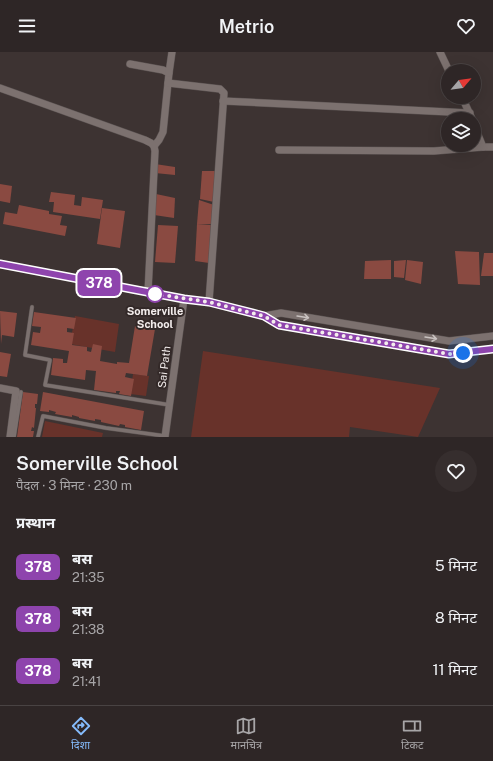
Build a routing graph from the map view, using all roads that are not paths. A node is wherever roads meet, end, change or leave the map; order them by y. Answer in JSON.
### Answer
{"nodes":[{"id":1,"x":172,"y":52,"type":"edge"},
{"id":2,"x":440,"y":52,"type":"edge"},
{"id":3,"x":130,"y":64,"type":"dead end"},
{"id":4,"x":446,"y":64,"type":"edge"},
{"id":5,"x":169,"y":74,"type":"junction"},
{"id":6,"x":168,"y":83,"type":"junction"},
{"id":7,"x":0,"y":88,"type":"edge"},
{"id":8,"x":223,"y":101,"type":"junction"},
{"id":9,"x":441,"y":114,"type":"edge"},
{"id":10,"x":481,"y":142,"type":"edge"},
{"id":11,"x":154,"y":146,"type":"junction"},
{"id":12,"x":483,"y":147,"type":"junction"},
{"id":13,"x":493,"y":147,"type":"edge"},
{"id":14,"x":279,"y":150,"type":"dead end"},
{"id":15,"x":0,"y":264,"type":"edge"},
{"id":16,"x":148,"y":292,"type":"junction"},
{"id":17,"x":184,"y":299,"type":"junction"},
{"id":18,"x":209,"y":302,"type":"junction"},
{"id":19,"x":32,"y":307,"type":"dead end"},
{"id":20,"x":264,"y":316,"type":"junction"},
{"id":21,"x":493,"y":336,"type":"edge"},
{"id":22,"x":493,"y":349,"type":"edge"},
{"id":23,"x":0,"y":388,"type":"edge"},
{"id":24,"x":21,"y":392,"type":"dead end"},
{"id":25,"x":170,"y":405,"type":"junction"},
{"id":26,"x":145,"y":435,"type":"edge"},
{"id":27,"x":165,"y":436,"type":"edge"},
{"id":28,"x":10,"y":437,"type":"edge"},
{"id":29,"x":14,"y":437,"type":"edge"},
{"id":30,"x":38,"y":437,"type":"edge"}],
"edges":[{"from":1,"to":5,"type":"street"},
{"from":2,"to":4,"type":"street"},
{"from":3,"to":5,"type":"street"},
{"from":5,"to":6,"type":"street"},
{"from":6,"to":8,"type":"street"},
{"from":6,"to":11,"type":"street"},
{"from":7,"to":11,"type":"street"},
{"from":8,"to":9,"type":"street"},
{"from":8,"to":18,"type":"street"},
{"from":10,"to":12,"type":"street"},
{"from":11,"to":16,"type":"street"},
{"from":12,"to":13,"type":"street"},
{"from":12,"to":14,"type":"street"},
{"from":15,"to":16,"type":"street"},
{"from":16,"to":17,"type":"street"},
{"from":17,"to":18,"type":"street"},
{"from":17,"to":25,"type":"street","name":"Sai Path"},
{"from":18,"to":20,"type":"street"},
{"from":19,"to":25,"type":"lane"},
{"from":20,"to":21,"type":"street","one_way":true},
{"from":20,"to":22,"type":"street"},
{"from":23,"to":28,"type":"street"},
{"from":24,"to":29,"type":"lane"},
{"from":25,"to":27,"type":"street","name":"Sai Path"},
{"from":26,"to":27,"type":"lane"},
{"from":26,"to":30,"type":"lane"}]}
